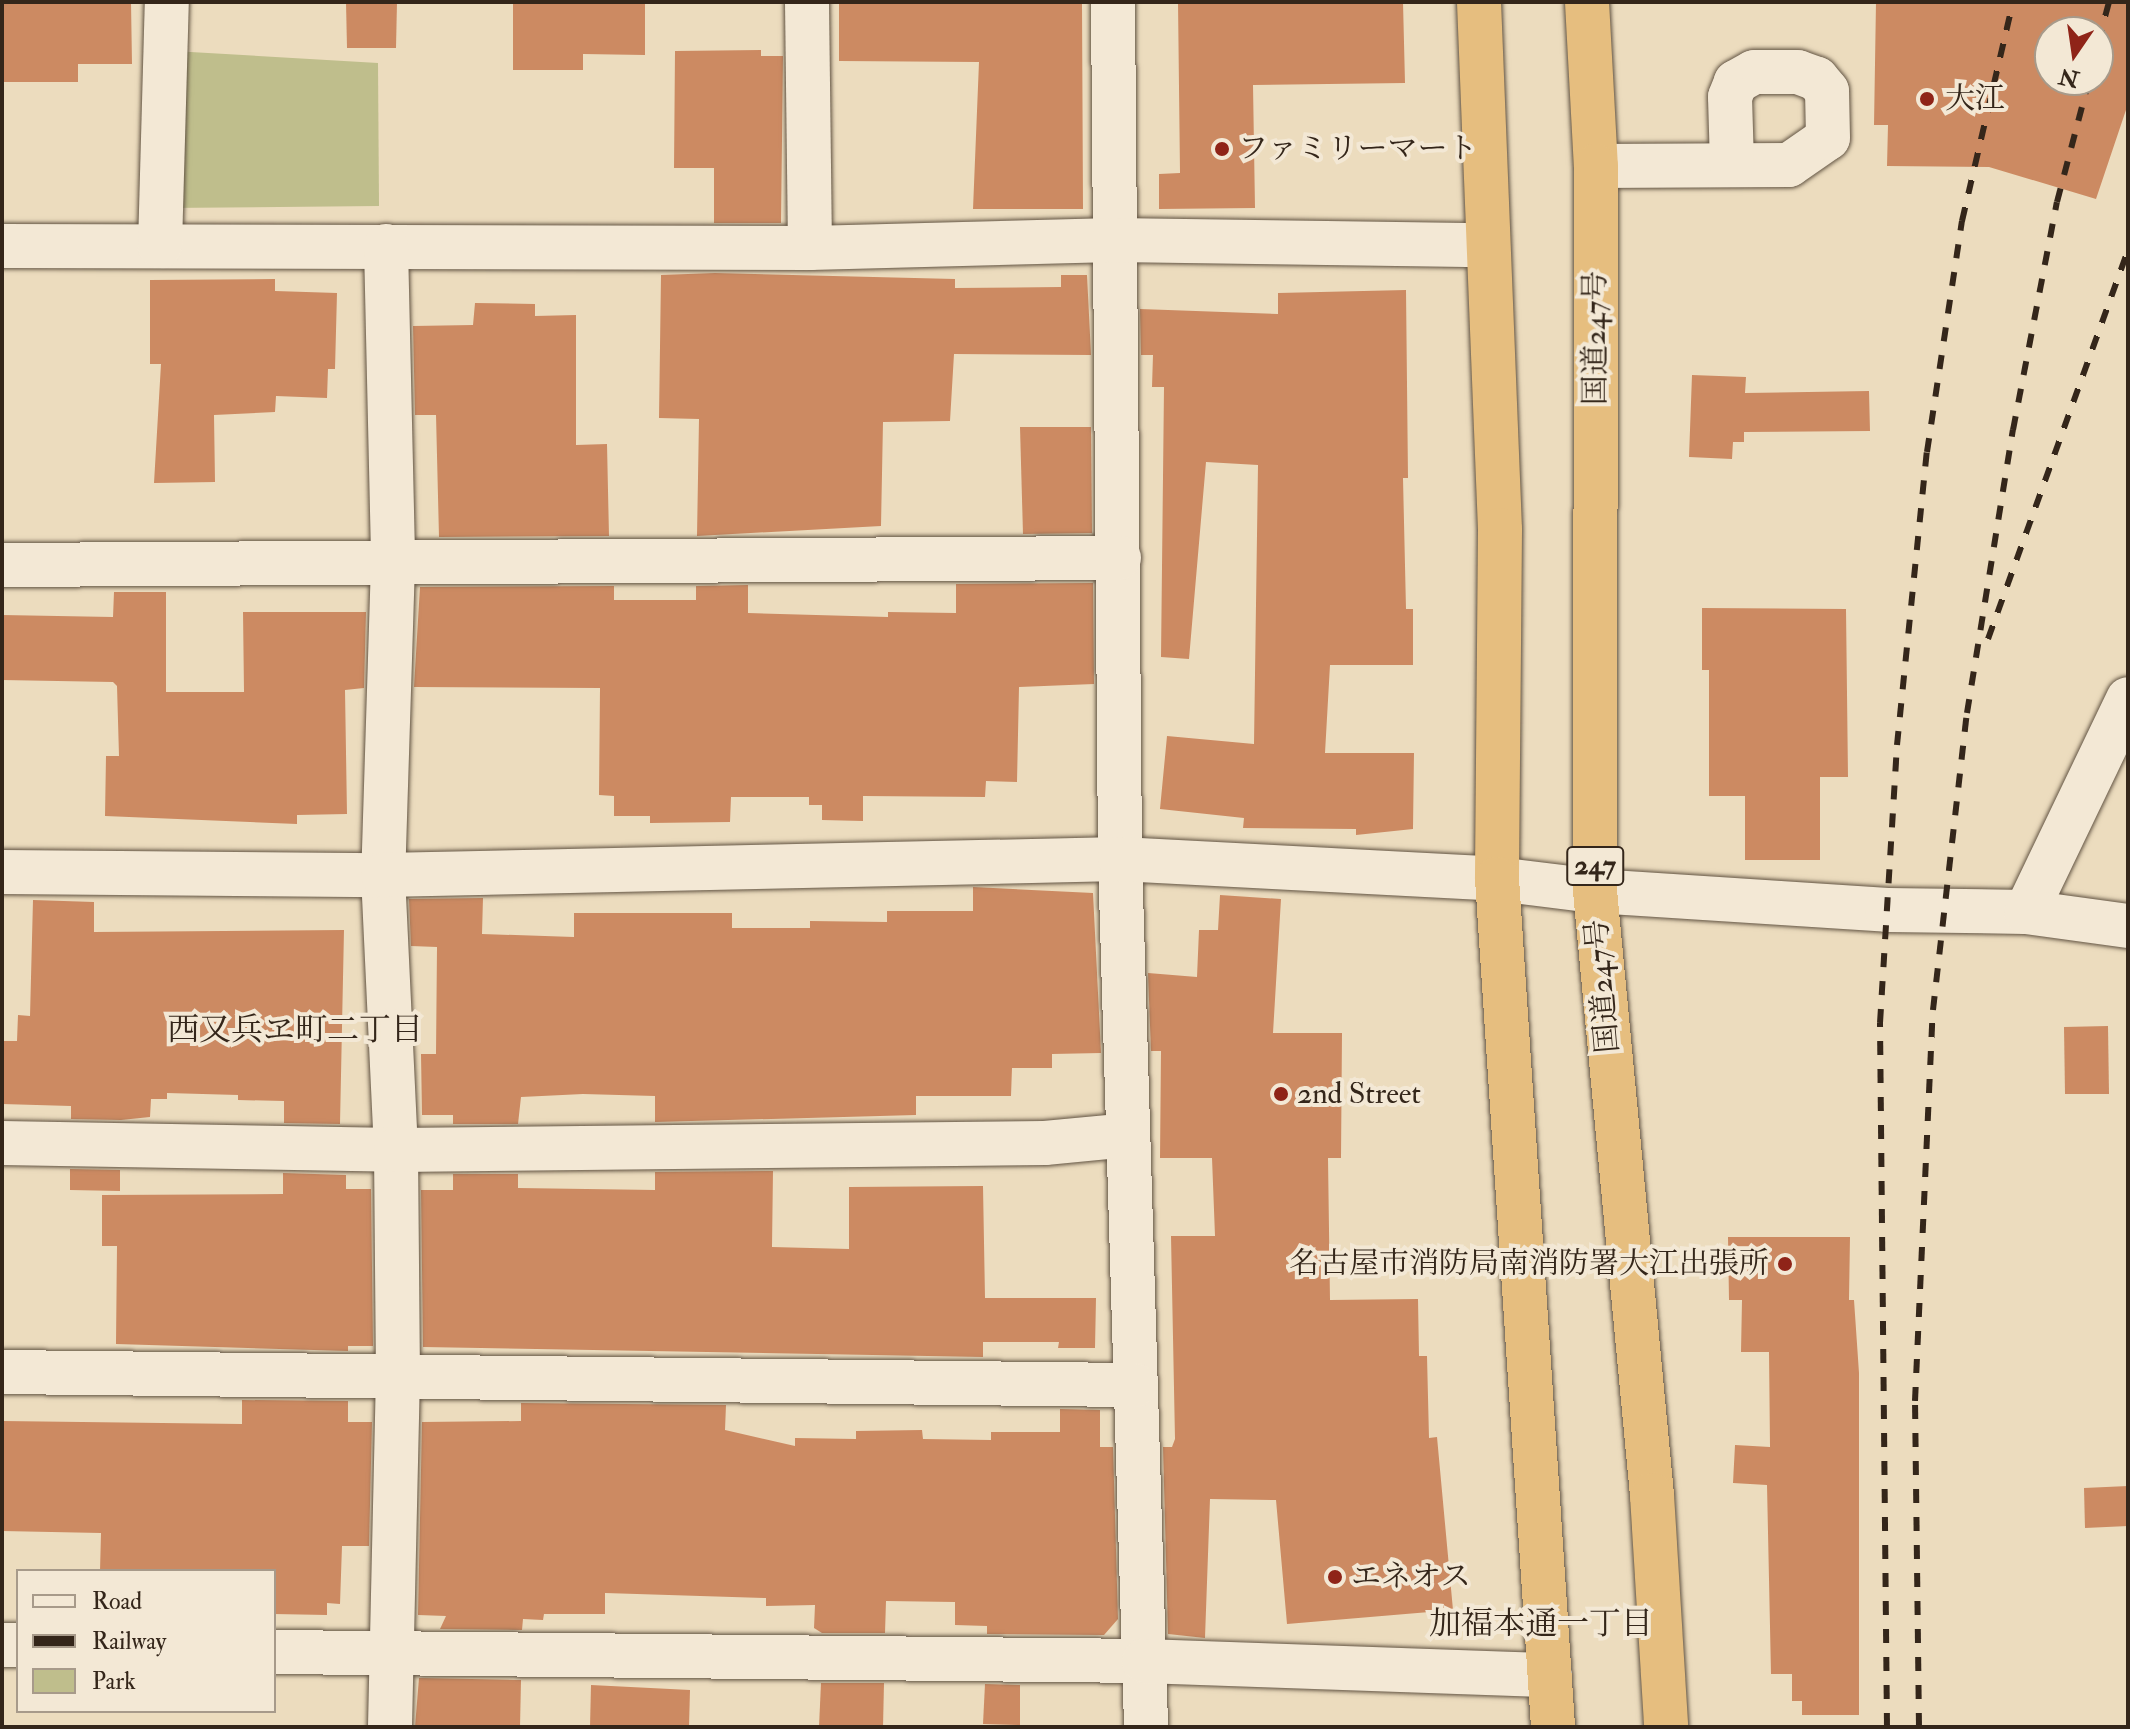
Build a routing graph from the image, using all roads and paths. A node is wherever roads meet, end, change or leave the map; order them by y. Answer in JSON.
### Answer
{"nodes":[{"id":1,"x":167,"y":2,"type":"edge"},
{"id":2,"x":807,"y":2,"type":"edge"},
{"id":3,"x":1113,"y":2,"type":"edge"},
{"id":4,"x":1479,"y":2,"type":"edge"},
{"id":5,"x":1587,"y":2,"type":"edge"},
{"id":6,"x":1732,"y":165,"type":"dead end"},
{"id":7,"x":1596,"y":166,"type":"junction"},
{"id":8,"x":1114,"y":240,"type":"junction"},
{"id":9,"x":1485,"y":245,"type":"junction"},
{"id":10,"x":2,"y":246,"type":"edge"},
{"id":11,"x":160,"y":246,"type":"junction"},
{"id":12,"x":386,"y":246,"type":"junction"},
{"id":13,"x":810,"y":248,"type":"junction"},
{"id":14,"x":1119,"y":558,"type":"junction"},
{"id":15,"x":393,"y":563,"type":"junction"},
{"id":16,"x":2,"y":565,"type":"edge"},
{"id":17,"x":2128,"y":699,"type":"edge"},
{"id":18,"x":1120,"y":859,"type":"junction"},
{"id":19,"x":2,"y":872,"type":"edge"},
{"id":20,"x":383,"y":875,"type":"junction"},
{"id":21,"x":1497,"y":879,"type":"junction"},
{"id":22,"x":1595,"y":891,"type":"junction"},
{"id":23,"x":2026,"y":912,"type":"junction"},
{"id":24,"x":2128,"y":926,"type":"edge"},
{"id":25,"x":1128,"y":1135,"type":"junction"},
{"id":26,"x":2,"y":1143,"type":"edge"},
{"id":27,"x":396,"y":1150,"type":"junction"},
{"id":28,"x":2,"y":1372,"type":"edge"},
{"id":29,"x":398,"y":1374,"type":"junction"},
{"id":30,"x":1135,"y":1385,"type":"junction"},
{"id":31,"x":276,"y":1652,"type":"edge"},
{"id":32,"x":392,"y":1654,"type":"junction"},
{"id":33,"x":1144,"y":1661,"type":"junction"},
{"id":34,"x":1550,"y":1675,"type":"junction"},
{"id":35,"x":390,"y":1727,"type":"edge"},
{"id":36,"x":1146,"y":1727,"type":"edge"},
{"id":37,"x":1553,"y":1727,"type":"edge"},
{"id":38,"x":1666,"y":1727,"type":"edge"}],
"edges":[{"from":1,"to":11,"type":"street"},
{"from":2,"to":13,"type":"street"},
{"from":3,"to":8,"type":"street"},
{"from":4,"to":9,"type":"highway"},
{"from":5,"to":7,"type":"highway","name":"国道247号","number":"247"},
{"from":6,"to":7,"type":"street"},
{"from":7,"to":22,"type":"highway","name":"国道247号","number":"247"},
{"from":8,"to":9,"type":"street"},
{"from":8,"to":13,"type":"street"},
{"from":8,"to":14,"type":"street"},
{"from":9,"to":21,"type":"highway"},
{"from":10,"to":11,"type":"street"},
{"from":11,"to":12,"type":"street"},
{"from":12,"to":13,"type":"street"},
{"from":12,"to":15,"type":"street"},
{"from":14,"to":15,"type":"street"},
{"from":14,"to":18,"type":"street"},
{"from":15,"to":16,"type":"street"},
{"from":15,"to":20,"type":"street"},
{"from":17,"to":23,"type":"street"},
{"from":18,"to":20,"type":"street"},
{"from":18,"to":21,"type":"street"},
{"from":18,"to":25,"type":"street"},
{"from":19,"to":20,"type":"street"},
{"from":20,"to":27,"type":"street"},
{"from":21,"to":22,"type":"street"},
{"from":21,"to":34,"type":"highway"},
{"from":22,"to":23,"type":"street"},
{"from":22,"to":38,"type":"highway","name":"国道247号","number":"247"},
{"from":23,"to":24,"type":"street"},
{"from":25,"to":27,"type":"street"},
{"from":25,"to":30,"type":"street"},
{"from":26,"to":27,"type":"street"},
{"from":27,"to":29,"type":"street"},
{"from":28,"to":29,"type":"street"},
{"from":29,"to":30,"type":"street"},
{"from":29,"to":32,"type":"street"},
{"from":30,"to":33,"type":"street"},
{"from":31,"to":32,"type":"street"},
{"from":32,"to":33,"type":"street"},
{"from":32,"to":35,"type":"street"},
{"from":33,"to":34,"type":"street"},
{"from":33,"to":36,"type":"street"},
{"from":34,"to":37,"type":"highway"}]}
